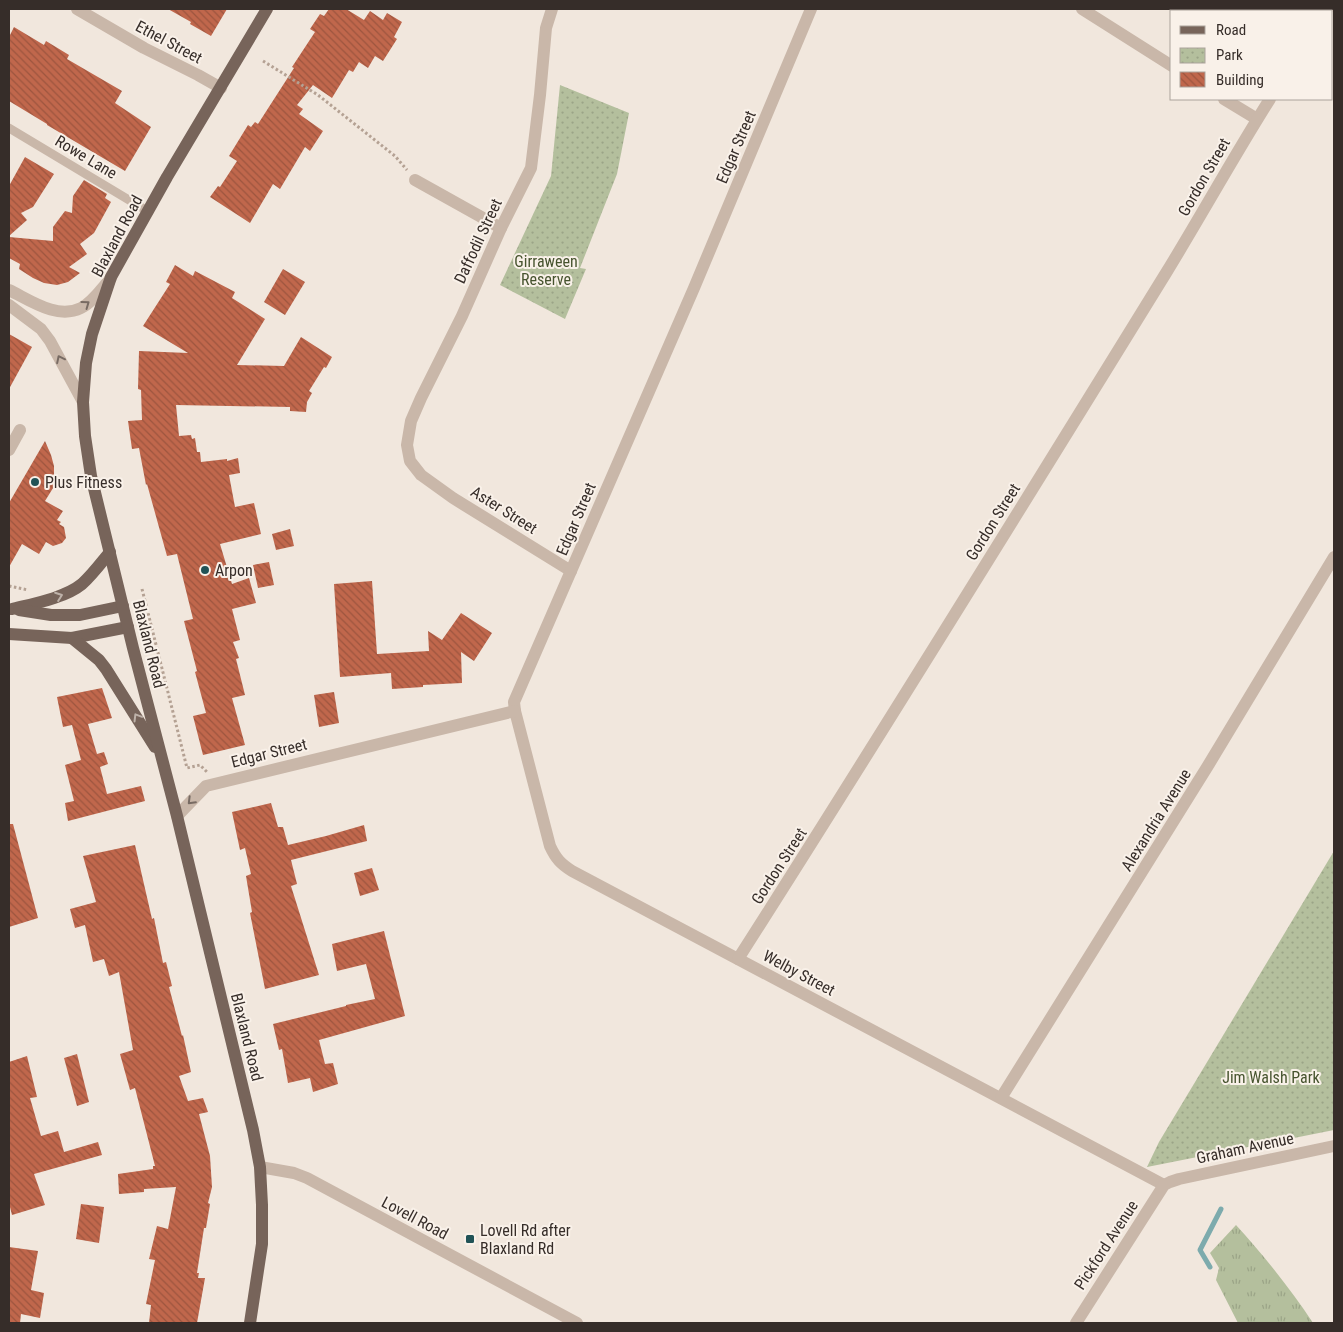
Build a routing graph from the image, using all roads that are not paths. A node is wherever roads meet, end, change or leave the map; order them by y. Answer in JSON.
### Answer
{"nodes":[{"id":1,"x":77,"y":9,"type":"edge"},
{"id":2,"x":268,"y":9,"type":"edge"},
{"id":3,"x":552,"y":9,"type":"edge"},
{"id":4,"x":811,"y":9,"type":"edge"},
{"id":5,"x":1082,"y":9,"type":"edge"},
{"id":6,"x":1170,"y":65,"type":"edge"},
{"id":7,"x":221,"y":88,"type":"junction"},
{"id":8,"x":1226,"y":100,"type":"edge"},
{"id":9,"x":1269,"y":100,"type":"edge"},
{"id":10,"x":1257,"y":119,"type":"junction"},
{"id":11,"x":9,"y":128,"type":"edge"},
{"id":12,"x":415,"y":180,"type":"road end"},
{"id":13,"x":148,"y":212,"type":"junction"},
{"id":14,"x":501,"y":228,"type":"junction"},
{"id":15,"x":111,"y":277,"type":"junction"},
{"id":16,"x":9,"y":290,"type":"edge"},
{"id":17,"x":9,"y":305,"type":"edge"},
{"id":18,"x":83,"y":402,"type":"junction"},
{"id":19,"x":20,"y":430,"type":"dead end"},
{"id":20,"x":9,"y":450,"type":"edge"},
{"id":21,"x":421,"y":475,"type":"joint"},
{"id":22,"x":110,"y":552,"type":"junction"},
{"id":23,"x":1334,"y":557,"type":"edge"},
{"id":24,"x":571,"y":571,"type":"junction"},
{"id":25,"x":123,"y":606,"type":"junction"},
{"id":26,"x":10,"y":609,"type":"edge"},
{"id":27,"x":128,"y":627,"type":"junction"},
{"id":28,"x":9,"y":634,"type":"edge"},
{"id":29,"x":72,"y":638,"type":"junction"},
{"id":30,"x":515,"y":711,"type":"junction"},
{"id":31,"x":162,"y":759,"type":"junction"},
{"id":32,"x":176,"y":816,"type":"junction"},
{"id":33,"x":738,"y":959,"type":"junction"},
{"id":34,"x":1001,"y":1098,"type":"junction"},
{"id":35,"x":1334,"y":1146,"type":"edge"},
{"id":36,"x":260,"y":1167,"type":"junction"},
{"id":37,"x":1164,"y":1185,"type":"junction"},
{"id":38,"x":250,"y":1323,"type":"edge"},
{"id":39,"x":577,"y":1323,"type":"edge"},
{"id":40,"x":1076,"y":1323,"type":"edge"}],
"edges":[{"from":1,"to":7,"type":"street","name":"Ethel Street"},
{"from":2,"to":7,"type":"main road","name":"Blaxland Road"},
{"from":3,"to":14,"type":"street","name":"Daffodil Street"},
{"from":4,"to":24,"type":"street","name":"Edgar Street"},
{"from":5,"to":6,"type":"street"},
{"from":7,"to":13,"type":"main road","name":"Blaxland Road"},
{"from":8,"to":10,"type":"street"},
{"from":9,"to":10,"type":"street","name":"Gordon Street"},
{"from":10,"to":33,"type":"street","name":"Gordon Street"},
{"from":11,"to":13,"type":"lane","name":"Rowe Lane"},
{"from":12,"to":14,"type":"street"},
{"from":13,"to":15,"type":"main road","name":"Blaxland Road"},
{"from":14,"to":21,"type":"street","name":"Daffodil Street"},
{"from":16,"to":15,"type":"street","one_way":true},
{"from":15,"to":18,"type":"main road","name":"Blaxland Road"},
{"from":18,"to":17,"type":"street","one_way":true},
{"from":18,"to":22,"type":"main road","name":"Blaxland Road"},
{"from":19,"to":20,"type":"street"},
{"from":21,"to":24,"type":"street","name":"Aster Street"},
{"from":22,"to":25,"type":"main road","name":"Blaxland Road"},
{"from":26,"to":22,"type":"main road","one_way":true},
{"from":23,"to":34,"type":"street","name":"Alexandria Avenue"},
{"from":24,"to":30,"type":"street","name":"Edgar Street"},
{"from":25,"to":26,"type":"main road"},
{"from":25,"to":27,"type":"main road","name":"Blaxland Road"},
{"from":27,"to":29,"type":"main road"},
{"from":27,"to":31,"type":"main road","name":"Blaxland Road"},
{"from":28,"to":29,"type":"main road"},
{"from":31,"to":29,"type":"main road","one_way":true},
{"from":30,"to":32,"type":"street","name":"Edgar Street","one_way":true},
{"from":30,"to":33,"type":"street","name":"Welby Street"},
{"from":31,"to":32,"type":"main road","name":"Blaxland Road"},
{"from":32,"to":36,"type":"main road","name":"Blaxland Road"},
{"from":33,"to":34,"type":"street","name":"Welby Street"},
{"from":34,"to":37,"type":"street","name":"Welby Street"},
{"from":35,"to":37,"type":"street","name":"Graham Avenue"},
{"from":36,"to":38,"type":"main road","name":"Blaxland Road"},
{"from":36,"to":39,"type":"street","name":"Lovell Road"},
{"from":37,"to":40,"type":"street","name":"Pickford Avenue"}]}
